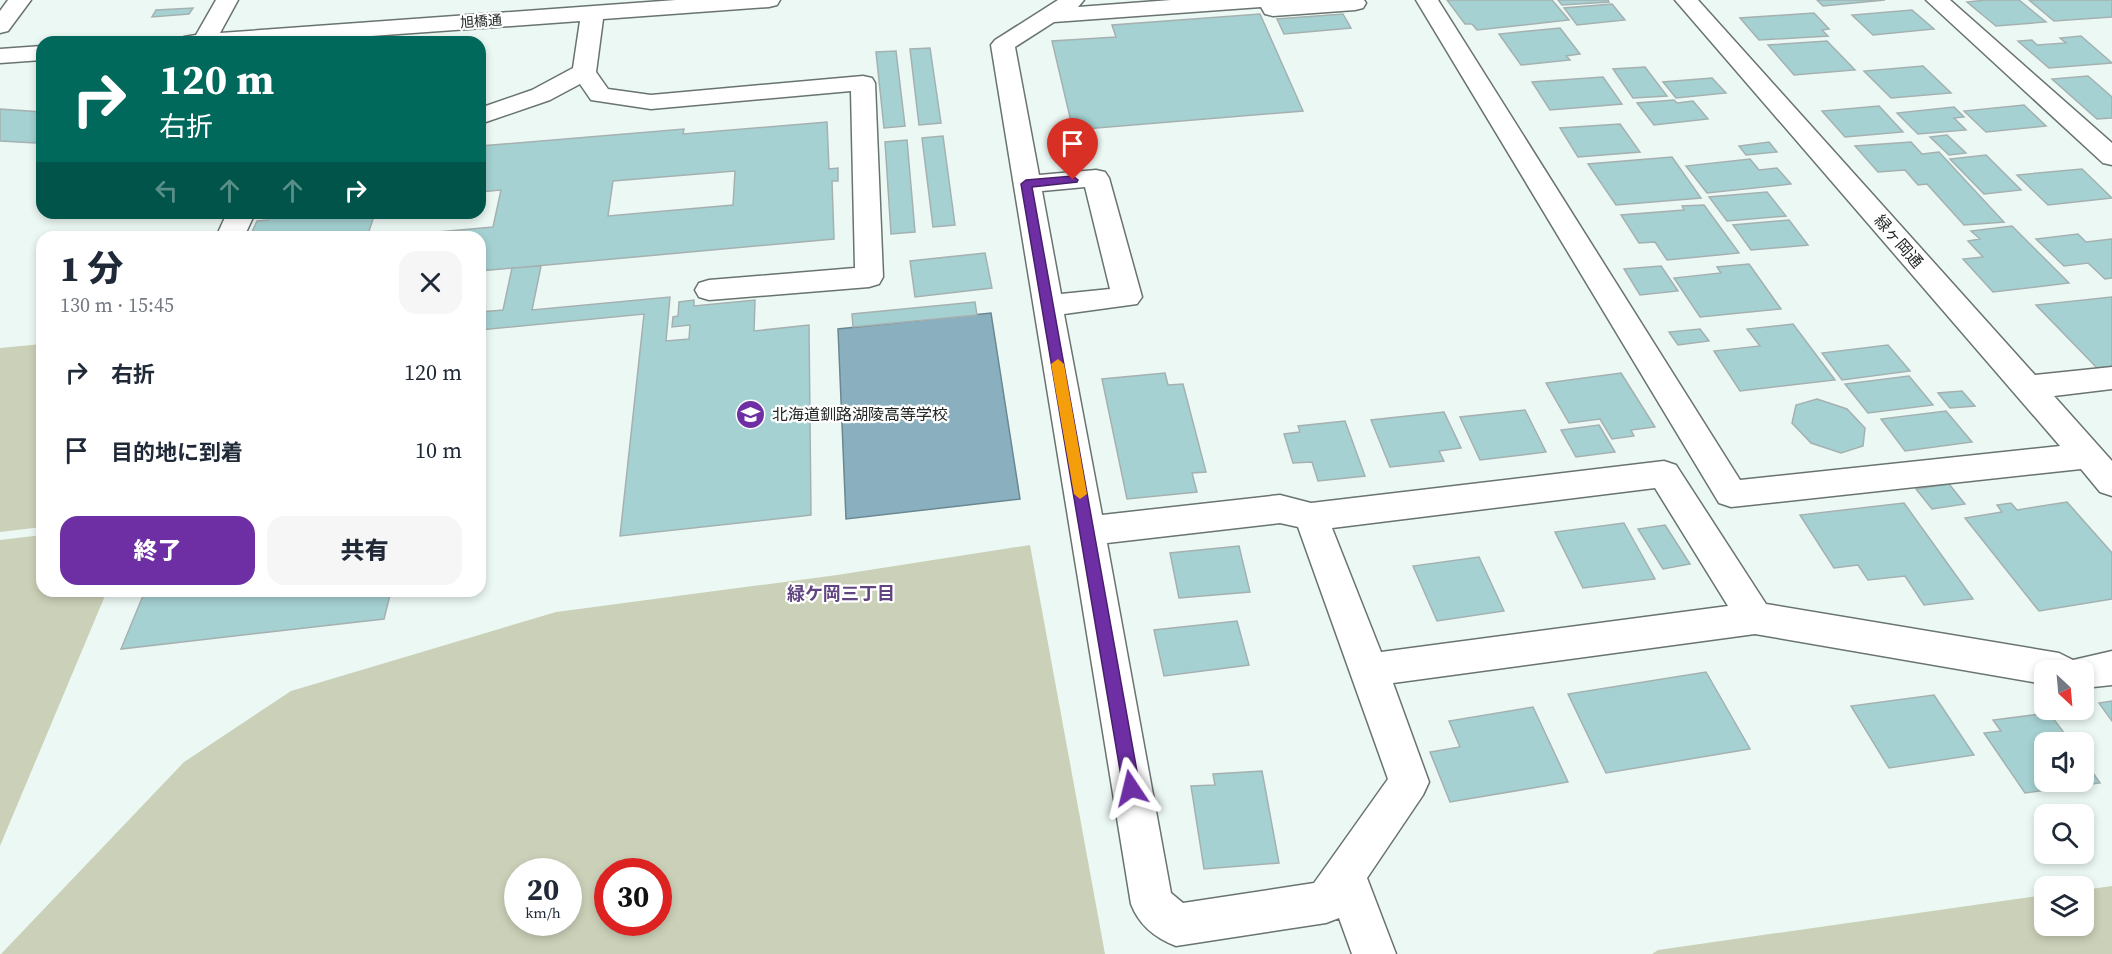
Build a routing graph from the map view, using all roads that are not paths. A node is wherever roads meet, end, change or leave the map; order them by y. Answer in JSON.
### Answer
{"nodes":[{"id":1,"x":20,"y":0,"type":"edge"},
{"id":2,"x":226,"y":0,"type":"edge"},
{"id":3,"x":769,"y":0,"type":"edge"},
{"id":4,"x":1262,"y":0,"type":"edge"},
{"id":5,"x":1269,"y":0,"type":"edge"},
{"id":6,"x":1427,"y":0,"type":"edge"},
{"id":7,"x":1686,"y":0,"type":"edge"},
{"id":8,"x":1937,"y":0,"type":"edge"},
{"id":9,"x":1355,"y":3,"type":"dead end"},
{"id":10,"x":1060,"y":8,"type":"edge"},
{"id":11,"x":593,"y":12,"type":"junction"},
{"id":12,"x":0,"y":26,"type":"edge"},
{"id":13,"x":202,"y":36,"type":"edge"},
{"id":14,"x":277,"y":36,"type":"edge"},
{"id":15,"x":36,"y":53,"type":"edge"},
{"id":16,"x":0,"y":56,"type":"edge"},
{"id":17,"x":584,"y":72,"type":"junction"},
{"id":18,"x":486,"y":114,"type":"edge"},
{"id":19,"x":2112,"y":128,"type":"edge"},
{"id":20,"x":2082,"y":130,"type":"junction"},
{"id":21,"x":2112,"y":157,"type":"edge"},
{"id":22,"x":1026,"y":184,"type":"junction"},
{"id":23,"x":709,"y":290,"type":"dead end"},
{"id":24,"x":1048,"y":306,"type":"junction"},
{"id":25,"x":2112,"y":378,"type":"edge"},
{"id":26,"x":2028,"y":387,"type":"junction"},
{"id":27,"x":2088,"y":456,"type":"junction"},
{"id":28,"x":2112,"y":483,"type":"edge"},
{"id":29,"x":1311,"y":517,"type":"junction"},
{"id":30,"x":1087,"y":531,"type":"junction"},
{"id":31,"x":1755,"y":618,"type":"junction"},
{"id":32,"x":2034,"y":666,"type":"edge"},
{"id":33,"x":2112,"y":668,"type":"edge"},
{"id":34,"x":1369,"y":670,"type":"junction"},
{"id":35,"x":2094,"y":671,"type":"edge"},
{"id":36,"x":1345,"y":874,"type":"junction"},
{"id":37,"x":1374,"y":954,"type":"edge"}],
"edges":[{"from":1,"to":12,"type":"street"},
{"from":2,"to":13,"type":"street"},
{"from":3,"to":11,"type":"street","name":"旭橋通"},
{"from":4,"to":10,"type":"street"},
{"from":5,"to":9,"type":"street"},
{"from":6,"to":27,"type":"street"},
{"from":7,"to":26,"type":"street","name":"緑ヶ岡通"},
{"from":8,"to":20,"type":"street"},
{"from":10,"to":22,"type":"street"},
{"from":11,"to":14,"type":"street","name":"旭橋通"},
{"from":11,"to":17,"type":"street"},
{"from":15,"to":16,"type":"street"},
{"from":17,"to":18,"type":"street"},
{"from":17,"to":23,"type":"street"},
{"from":19,"to":20,"type":"street"},
{"from":20,"to":21,"type":"street"},
{"from":22,"to":24,"type":"street"},
{"from":22,"to":24,"type":"street"},
{"from":24,"to":30,"type":"street"},
{"from":25,"to":26,"type":"street"},
{"from":26,"to":27,"type":"street","name":"緑ヶ岡通"},
{"from":27,"to":28,"type":"street","name":"緑ヶ岡通"},
{"from":29,"to":30,"type":"street"},
{"from":29,"to":31,"type":"street"},
{"from":29,"to":34,"type":"street"},
{"from":30,"to":36,"type":"street"},
{"from":31,"to":32,"type":"street"},
{"from":31,"to":34,"type":"street"},
{"from":33,"to":35,"type":"street"},
{"from":34,"to":36,"type":"street"},
{"from":36,"to":37,"type":"street"}]}
